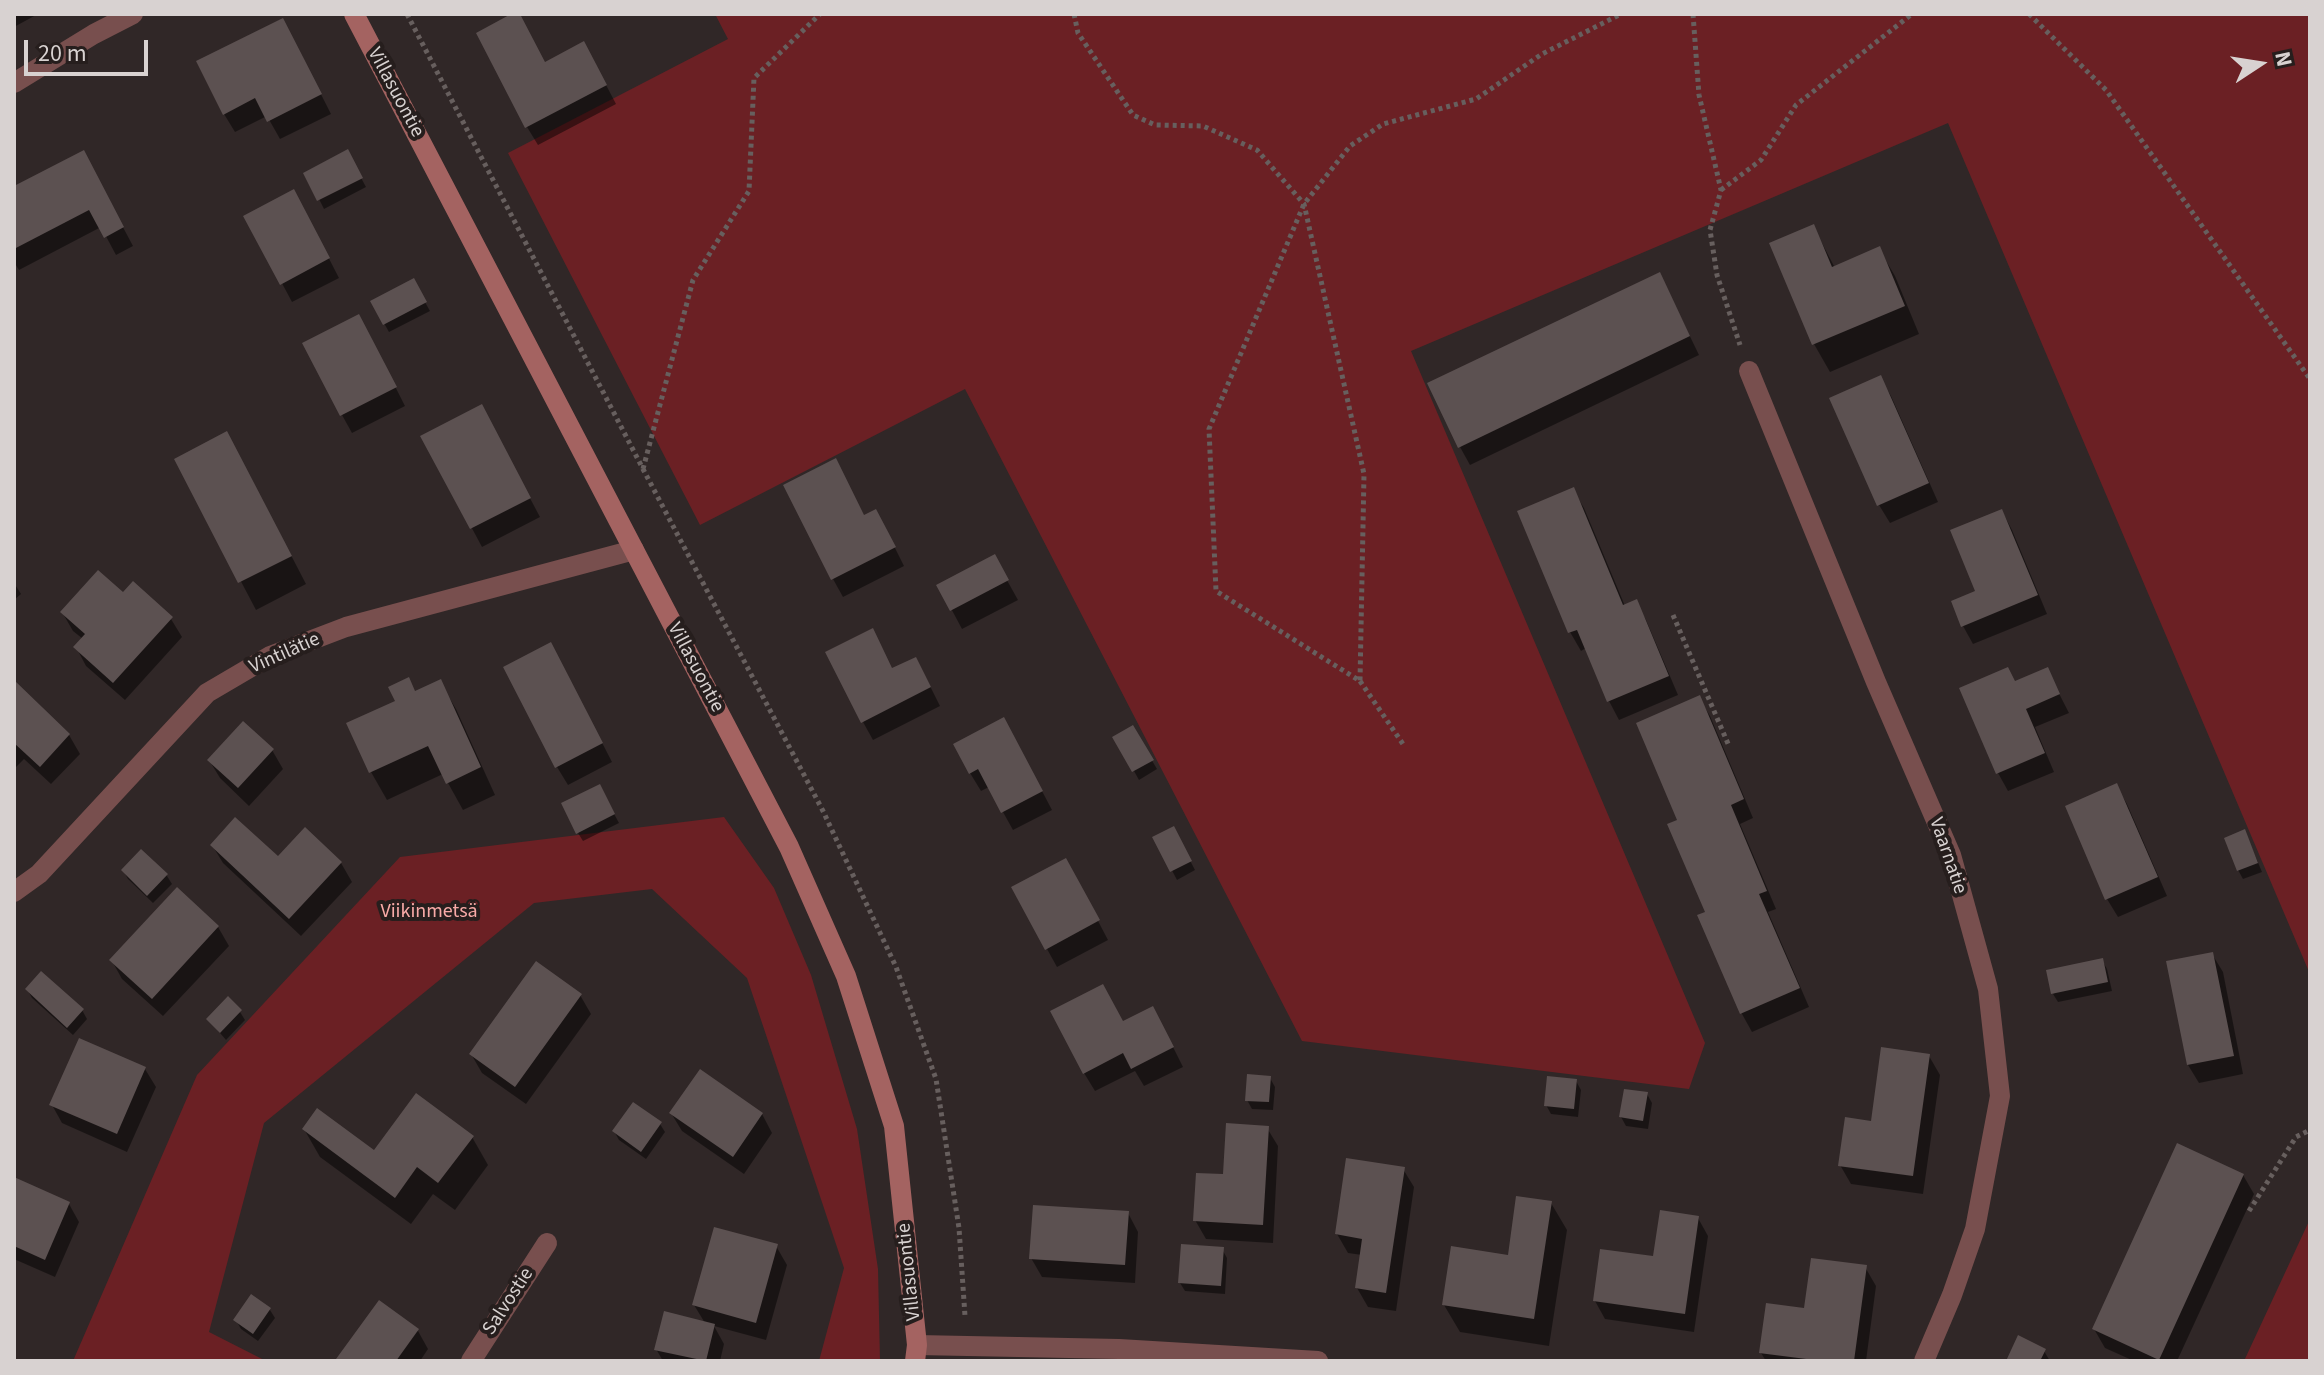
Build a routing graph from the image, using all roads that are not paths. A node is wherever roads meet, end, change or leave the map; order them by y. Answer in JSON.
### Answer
{"nodes":[{"id":1,"x":133,"y":14,"type":"edge"},
{"id":2,"x":354,"y":14,"type":"edge"},
{"id":3,"x":14,"y":83,"type":"edge"},
{"id":4,"x":1749,"y":371,"type":"road end"},
{"id":5,"x":634,"y":550,"type":"junction"},
{"id":6,"x":14,"y":892,"type":"edge"},
{"id":7,"x":547,"y":1243,"type":"dead end"},
{"id":8,"x":916,"y":1353,"type":"edge"},
{"id":9,"x":471,"y":1361,"type":"edge"},
{"id":10,"x":1318,"y":1361,"type":"edge"},
{"id":11,"x":1924,"y":1361,"type":"edge"}],
"edges":[{"from":1,"to":3,"type":"street"},
{"from":2,"to":5,"type":"street","name":"Villasuontie"},
{"from":4,"to":11,"type":"street","name":"Vaarnatie"},
{"from":5,"to":6,"type":"street","name":"Vintilätie"},
{"from":5,"to":8,"type":"street","name":"Villasuontie"},
{"from":7,"to":9,"type":"street","name":"Salvostie"},
{"from":8,"to":10,"type":"street"}]}
